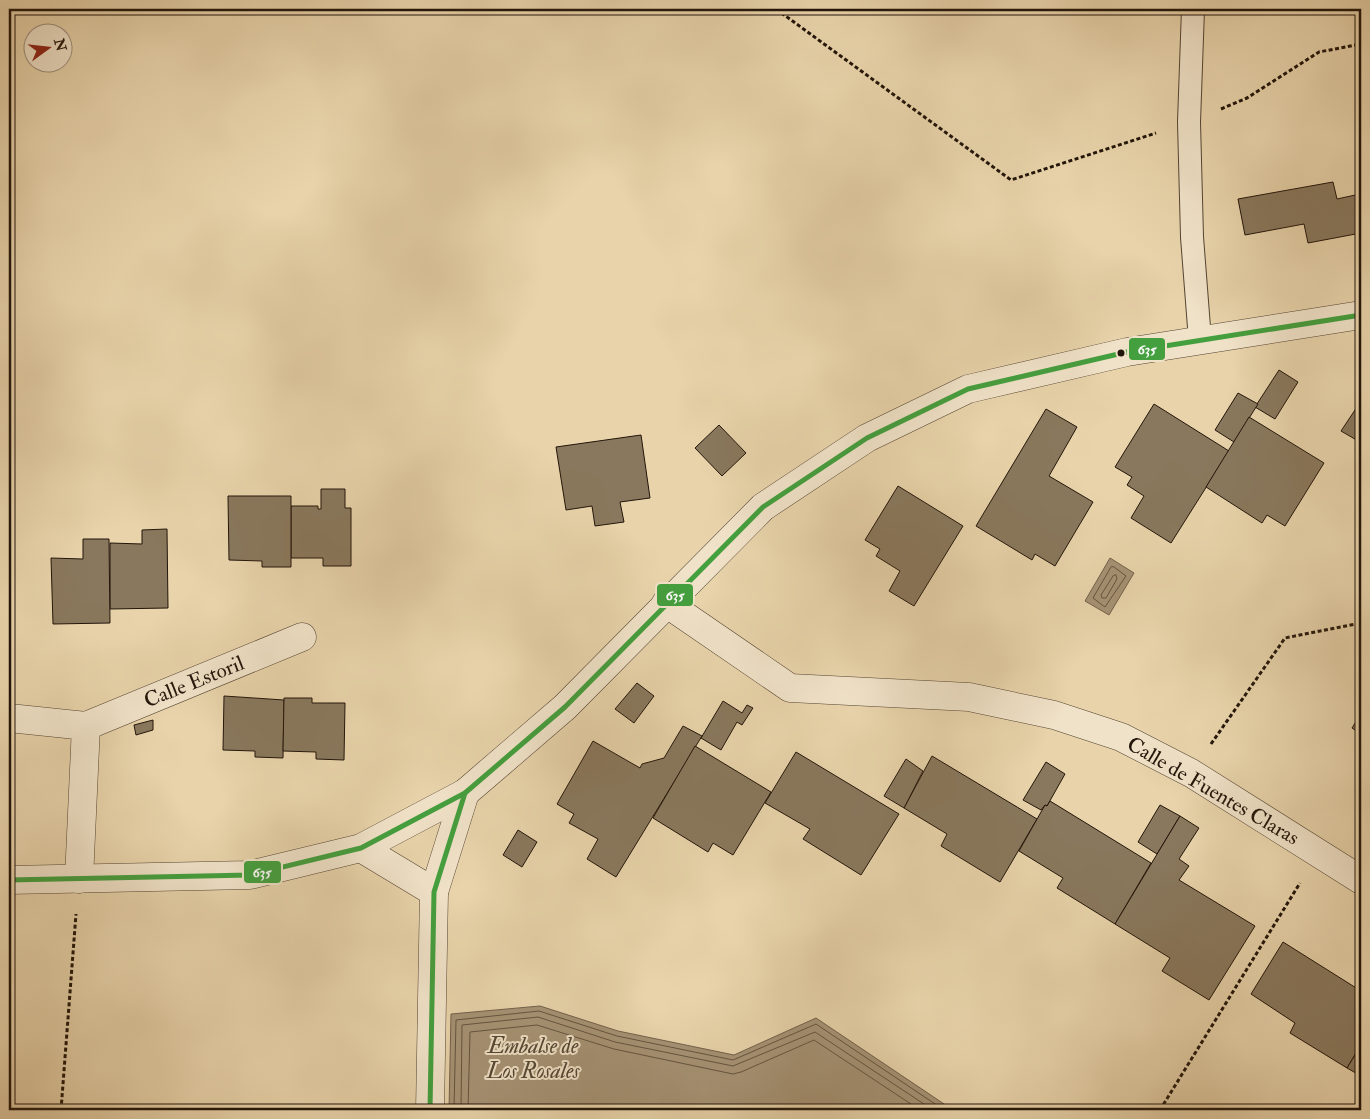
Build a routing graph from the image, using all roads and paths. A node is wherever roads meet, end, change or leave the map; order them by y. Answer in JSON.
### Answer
{"nodes":[{"id":1,"x":776,"y":9,"type":"edge"},
{"id":2,"x":1193,"y":9,"type":"edge"},
{"id":3,"x":1361,"y":44,"type":"edge"},
{"id":4,"x":1189,"y":122,"type":"junction"},
{"id":5,"x":1361,"y":315,"type":"edge"},
{"id":6,"x":1200,"y":340,"type":"junction"},
{"id":7,"x":666,"y":603,"type":"junction"},
{"id":8,"x":1361,"y":623,"type":"edge"},
{"id":9,"x":302,"y":637,"type":"dead end"},
{"id":10,"x":9,"y":718,"type":"edge"},
{"id":11,"x":86,"y":726,"type":"junction"},
{"id":12,"x":1191,"y":773,"type":"junction"},
{"id":13,"x":465,"y":793,"type":"junction"},
{"id":14,"x":361,"y":848,"type":"junction"},
{"id":15,"x":1319,"y":853,"type":"junction"},
{"id":16,"x":9,"y":880,"type":"edge"},
{"id":17,"x":79,"y":880,"type":"junction"},
{"id":18,"x":1361,"y":880,"type":"edge"},
{"id":19,"x":434,"y":892,"type":"junction"},
{"id":20,"x":62,"y":1110,"type":"edge"},
{"id":21,"x":430,"y":1110,"type":"edge"},
{"id":22,"x":1160,"y":1110,"type":"edge"}],
"edges":[{"from":1,"to":4,"type":"path"},
{"from":2,"to":4,"type":"lane"},
{"from":3,"to":4,"type":"path"},
{"from":4,"to":6,"type":"lane"},
{"from":5,"to":6,"type":"street"},
{"from":6,"to":7,"type":"street"},
{"from":7,"to":12,"type":"street","name":"Calle de Fuentes Claras"},
{"from":7,"to":13,"type":"street"},
{"from":8,"to":12,"type":"path"},
{"from":9,"to":11,"type":"street","name":"Calle Estoril"},
{"from":10,"to":11,"type":"street","name":"Calle Estoril"},
{"from":11,"to":17,"type":"street"},
{"from":12,"to":15,"type":"street","name":"Calle de Fuentes Claras"},
{"from":13,"to":14,"type":"street"},
{"from":13,"to":19,"type":"street"},
{"from":14,"to":17,"type":"street"},
{"from":14,"to":19,"type":"street"},
{"from":15,"to":18,"type":"street","name":"Calle de Fuentes Claras"},
{"from":15,"to":22,"type":"path"},
{"from":16,"to":17,"type":"street"},
{"from":17,"to":20,"type":"path"},
{"from":19,"to":21,"type":"street"}]}
